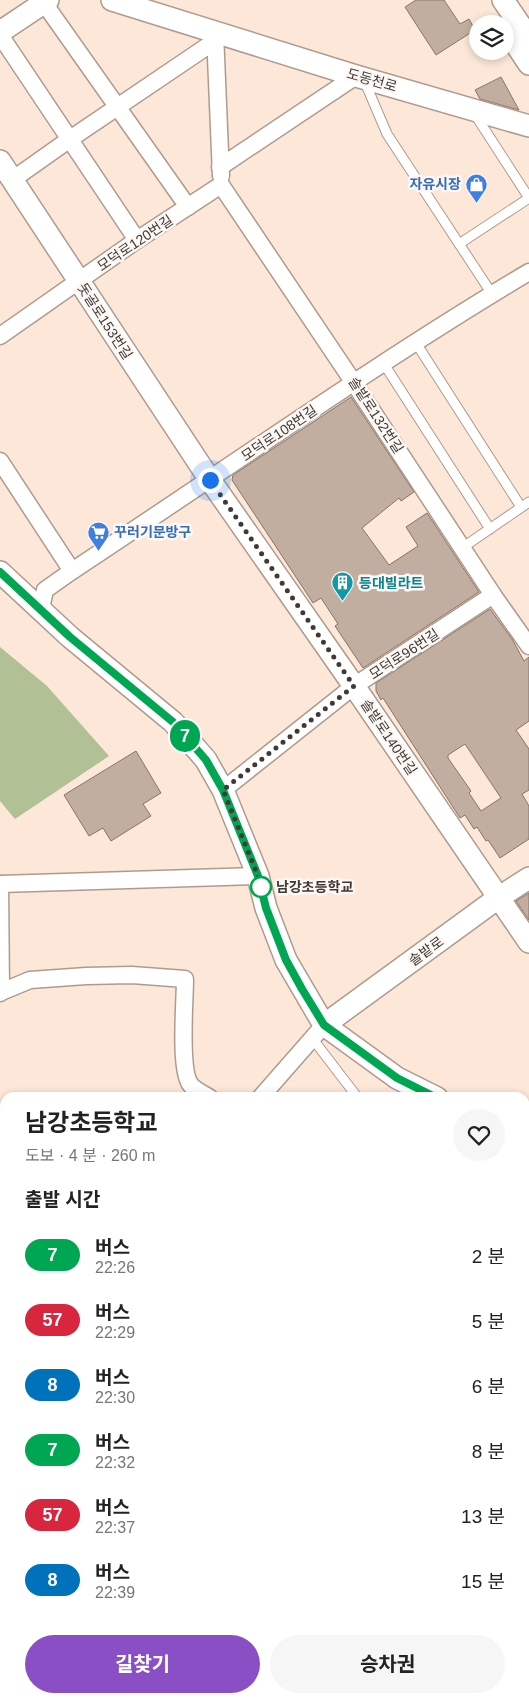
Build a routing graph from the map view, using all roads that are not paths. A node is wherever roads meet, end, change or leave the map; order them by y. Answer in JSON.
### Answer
{"nodes":[{"id":1,"x":112,"y":0,"type":"edge"},
{"id":2,"x":487,"y":0,"type":"edge"},
{"id":3,"x":503,"y":0,"type":"edge"},
{"id":4,"x":46,"y":1,"type":"edge"},
{"id":5,"x":496,"y":15,"type":"edge"},
{"id":6,"x":0,"y":34,"type":"edge"},
{"id":7,"x":215,"y":36,"type":"junction"},
{"id":8,"x":529,"y":38,"type":"edge"},
{"id":9,"x":514,"y":42,"type":"edge"},
{"id":10,"x":529,"y":64,"type":"edge"},
{"id":11,"x":360,"y":77,"type":"junction"},
{"id":12,"x":118,"y":106,"type":"junction"},
{"id":13,"x":472,"y":109,"type":"junction"},
{"id":14,"x":529,"y":126,"type":"edge"},
{"id":15,"x":70,"y":139,"type":"junction"},
{"id":16,"x":0,"y":161,"type":"edge"},
{"id":17,"x":220,"y":167,"type":"junction"},
{"id":18,"x":12,"y":180,"type":"junction"},
{"id":19,"x":221,"y":185,"type":"junction"},
{"id":20,"x":188,"y":207,"type":"junction"},
{"id":21,"x":137,"y":240,"type":"junction"},
{"id":22,"x":459,"y":244,"type":"junction"},
{"id":23,"x":529,"y":272,"type":"edge"},
{"id":24,"x":78,"y":280,"type":"junction"},
{"id":25,"x":492,"y":294,"type":"junction"},
{"id":26,"x":0,"y":336,"type":"edge"},
{"id":27,"x":416,"y":343,"type":"junction"},
{"id":28,"x":384,"y":364,"type":"junction"},
{"id":29,"x":354,"y":383,"type":"junction"},
{"id":30,"x":0,"y":461,"type":"edge"},
{"id":31,"x":210,"y":480,"type":"junction"},
{"id":32,"x":525,"y":505,"type":"edge"},
{"id":33,"x":490,"y":529,"type":"junction"},
{"id":34,"x":462,"y":548,"type":"junction"},
{"id":35,"x":72,"y":571,"type":"junction"},
{"id":36,"x":0,"y":572,"type":"edge"},
{"id":37,"x":493,"y":595,"type":"junction"},
{"id":38,"x":41,"y":609,"type":"junction"},
{"id":39,"x":529,"y":646,"type":"edge"},
{"id":40,"x":354,"y":686,"type":"junction"},
{"id":41,"x":223,"y":790,"type":"junction"},
{"id":42,"x":258,"y":876,"type":"junction"},
{"id":43,"x":529,"y":878,"type":"edge"},
{"id":44,"x":0,"y":884,"type":"edge"},
{"id":45,"x":498,"y":898,"type":"junction"},
{"id":46,"x":529,"y":942,"type":"edge"},
{"id":47,"x":1,"y":993,"type":"edge"},
{"id":48,"x":318,"y":1032,"type":"junction"},
{"id":49,"x":200,"y":1092,"type":"edge"},
{"id":50,"x":265,"y":1092,"type":"edge"},
{"id":51,"x":354,"y":1092,"type":"edge"},
{"id":52,"x":425,"y":1092,"type":"edge"}],
"edges":[{"from":1,"to":7,"type":"street","name":"도동천로"},
{"from":2,"to":5,"type":"street"},
{"from":3,"to":8,"type":"street"},
{"from":4,"to":6,"type":"street"},
{"from":4,"to":12,"type":"street"},
{"from":6,"to":15,"type":"street"},
{"from":7,"to":11,"type":"street","name":"도동천로"},
{"from":7,"to":12,"type":"street"},
{"from":7,"to":17,"type":"street"},
{"from":9,"to":10,"type":"street"},
{"from":11,"to":13,"type":"street","name":"도동천로"},
{"from":11,"to":17,"type":"street"},
{"from":11,"to":22,"type":"lane"},
{"from":12,"to":15,"type":"street"},
{"from":12,"to":20,"type":"street"},
{"from":13,"to":14,"type":"street","name":"도동천로"},
{"from":13,"to":22,"type":"lane"},
{"from":15,"to":18,"type":"street"},
{"from":15,"to":21,"type":"street"},
{"from":16,"to":18,"type":"street","name":"돗골로153번길"},
{"from":17,"to":19,"type":"street"},
{"from":18,"to":24,"type":"street","name":"돗골로153번길"},
{"from":19,"to":20,"type":"street","name":"모덕로120번길"},
{"from":19,"to":29,"type":"street","name":"솔밭로132번길"},
{"from":20,"to":21,"type":"street","name":"모덕로120번길"},
{"from":21,"to":24,"type":"street","name":"모덕로120번길"},
{"from":22,"to":25,"type":"lane"},
{"from":23,"to":25,"type":"street","name":"모덕로108번길"},
{"from":24,"to":26,"type":"street","name":"모덕로120번길"},
{"from":24,"to":31,"type":"street","name":"돗골로153번길"},
{"from":25,"to":27,"type":"street","name":"모덕로108번길"},
{"from":27,"to":28,"type":"street","name":"모덕로108번길"},
{"from":27,"to":32,"type":"lane"},
{"from":28,"to":29,"type":"street","name":"모덕로108번길"},
{"from":28,"to":33,"type":"lane"},
{"from":29,"to":31,"type":"street","name":"모덕로108번길"},
{"from":29,"to":34,"type":"street","name":"솔밭로132번길"},
{"from":30,"to":35,"type":"street"},
{"from":31,"to":35,"type":"street","name":"모덕로108번길"},
{"from":31,"to":40,"type":"street","name":"솔밭로140번길"},
{"from":32,"to":33,"type":"lane"},
{"from":33,"to":34,"type":"lane"},
{"from":34,"to":37,"type":"street","name":"솔밭로132번길"},
{"from":35,"to":38,"type":"street","name":"모덕로108번길"},
{"from":36,"to":38,"type":"street"},
{"from":37,"to":39,"type":"street","name":"솔밭로132번길"},
{"from":37,"to":40,"type":"street","name":"모덕로96번길"},
{"from":38,"to":41,"type":"street"},
{"from":40,"to":41,"type":"street","name":"모덕로96번길"},
{"from":40,"to":45,"type":"street","name":"솔밭로140번길"},
{"from":41,"to":42,"type":"street"},
{"from":42,"to":44,"type":"street"},
{"from":42,"to":48,"type":"street"},
{"from":43,"to":45,"type":"street","name":"솔밭로"},
{"from":44,"to":47,"type":"street"},
{"from":45,"to":46,"type":"street","name":"솔밭로140번길"},
{"from":45,"to":48,"type":"street","name":"솔밭로"},
{"from":47,"to":49,"type":"street"},
{"from":48,"to":50,"type":"street"},
{"from":48,"to":51,"type":"lane"},
{"from":48,"to":52,"type":"street"}]}
